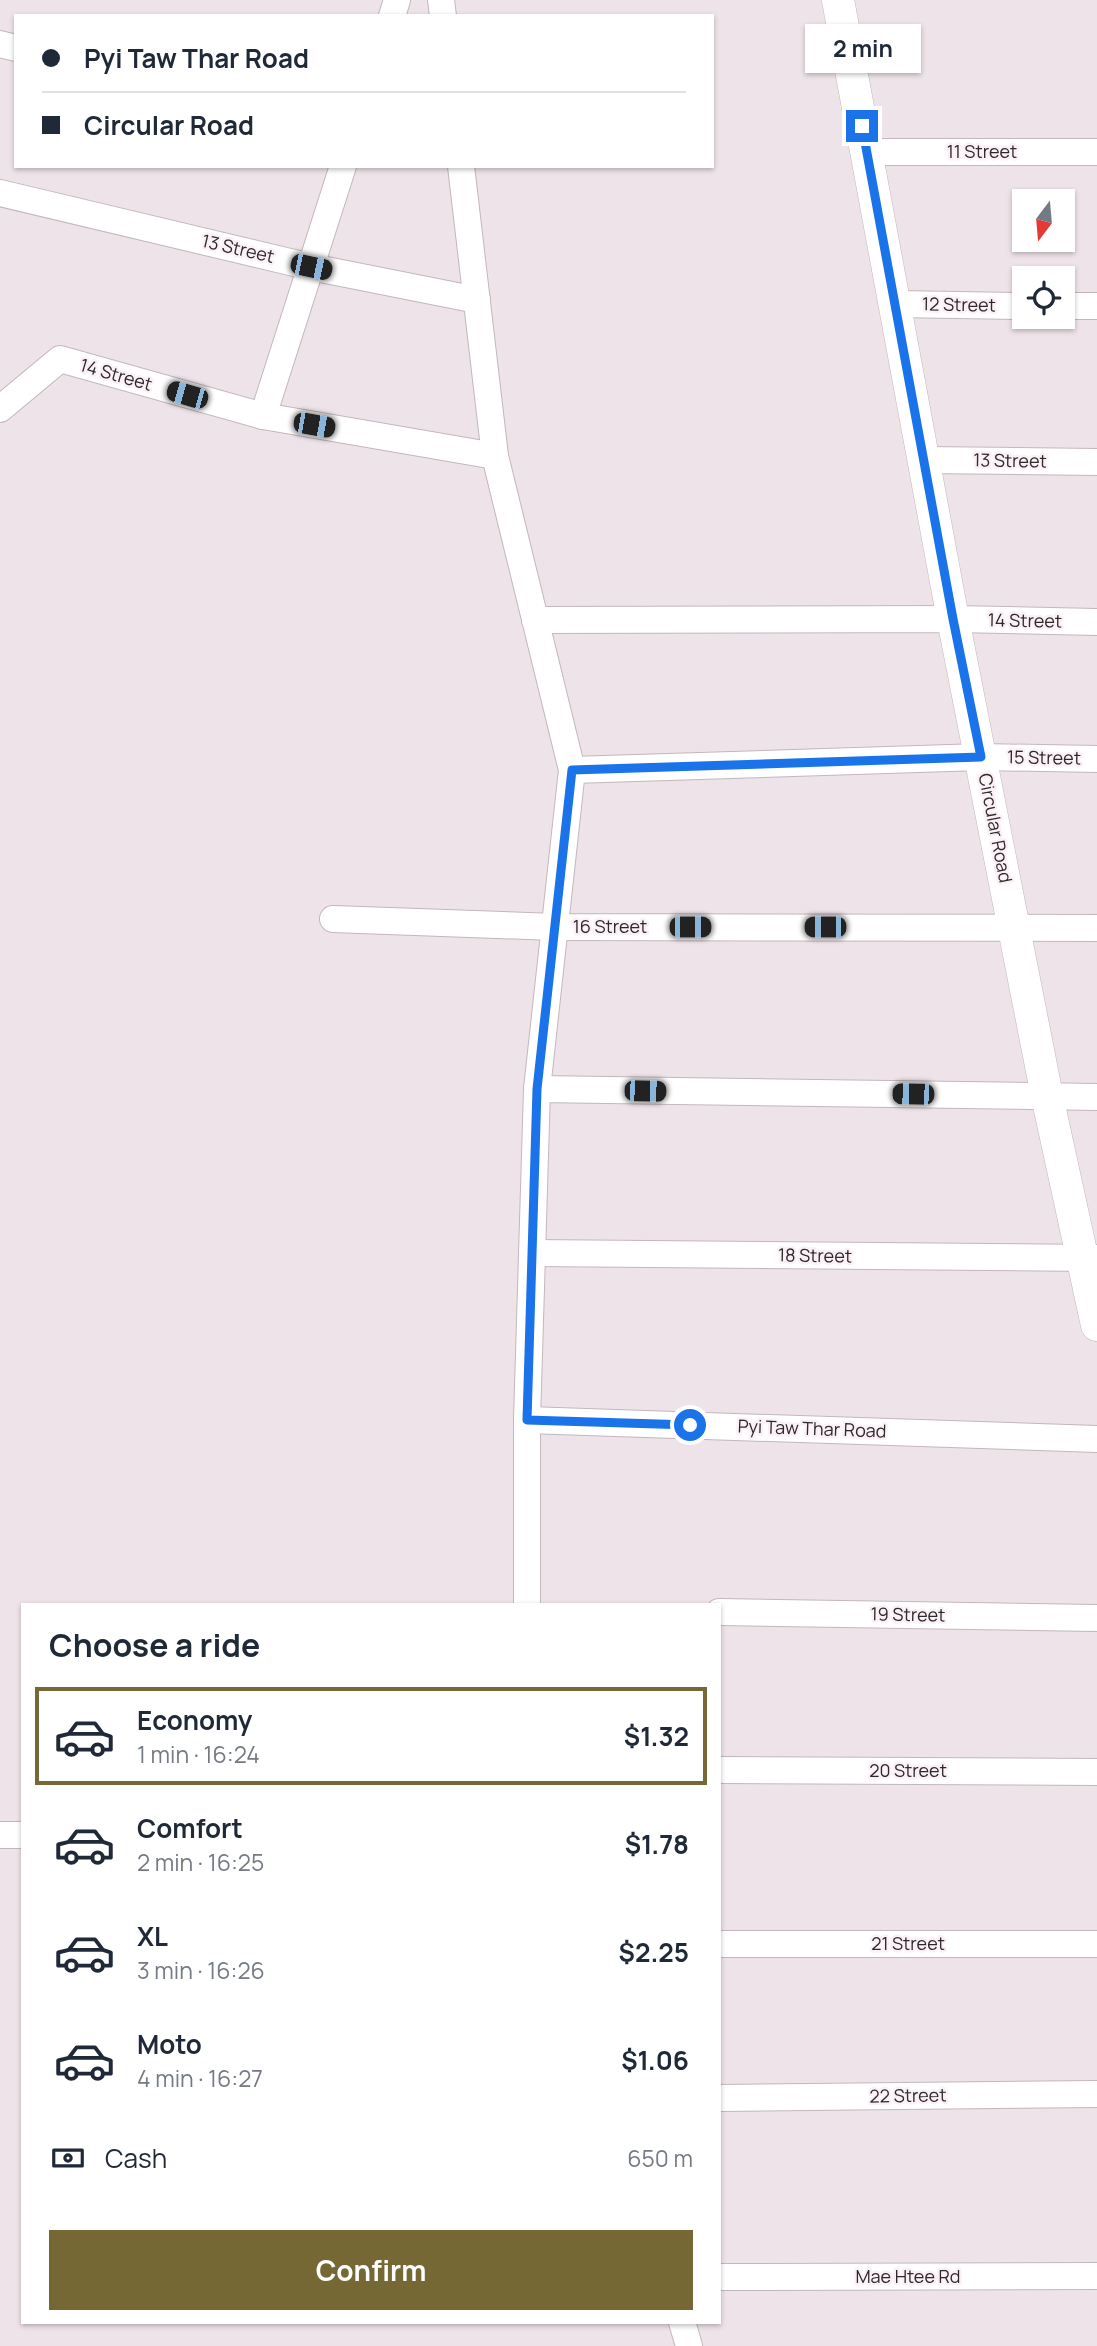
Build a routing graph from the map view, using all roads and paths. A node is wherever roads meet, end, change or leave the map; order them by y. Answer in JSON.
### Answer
{"nodes":[{"id":1,"x":838,"y":0,"type":"edge"},
{"id":2,"x":867,"y":152,"type":"junction"},
{"id":3,"x":1097,"y":152,"type":"edge"},
{"id":4,"x":342,"y":168,"type":"edge"},
{"id":5,"x":461,"y":168,"type":"edge"},
{"id":6,"x":0,"y":194,"type":"edge"},
{"id":7,"x":311,"y":267,"type":"junction"},
{"id":8,"x":477,"y":300,"type":"junction"},
{"id":9,"x":895,"y":304,"type":"junction"},
{"id":10,"x":1012,"y":306,"type":"edge"},
{"id":11,"x":1075,"y":306,"type":"edge"},
{"id":12,"x":1097,"y":306,"type":"edge"},
{"id":13,"x":0,"y":409,"type":"edge"},
{"id":14,"x":263,"y":416,"type":"junction"},
{"id":15,"x":495,"y":456,"type":"junction"},
{"id":16,"x":923,"y":460,"type":"junction"},
{"id":17,"x":1097,"y":462,"type":"edge"},
{"id":18,"x":953,"y":619,"type":"junction"},
{"id":19,"x":535,"y":620,"type":"junction"},
{"id":20,"x":1097,"y":622,"type":"edge"},
{"id":21,"x":981,"y":757,"type":"junction"},
{"id":22,"x":1097,"y":759,"type":"edge"},
{"id":23,"x":572,"y":770,"type":"junction"},
{"id":24,"x":333,"y":919,"type":"dead end"},
{"id":25,"x":555,"y":927,"type":"junction"},
{"id":26,"x":1014,"y":927,"type":"junction"},
{"id":27,"x":1097,"y":928,"type":"edge"},
{"id":28,"x":537,"y":1089,"type":"junction"},
{"id":29,"x":1047,"y":1096,"type":"junction"},
{"id":30,"x":1097,"y":1097,"type":"edge"},
{"id":31,"x":532,"y":1253,"type":"junction"},
{"id":32,"x":1089,"y":1258,"type":"edge"},
{"id":33,"x":1097,"y":1325,"type":"edge"},
{"id":34,"x":527,"y":1420,"type":"junction"},
{"id":35,"x":1097,"y":1438,"type":"edge"},
{"id":36,"x":527,"y":1603,"type":"edge"},
{"id":37,"x":721,"y":1612,"type":"edge"},
{"id":38,"x":1097,"y":1618,"type":"edge"},
{"id":39,"x":721,"y":1770,"type":"edge"},
{"id":40,"x":1097,"y":1772,"type":"edge"},
{"id":41,"x":0,"y":1835,"type":"edge"},
{"id":42,"x":21,"y":1835,"type":"edge"},
{"id":43,"x":721,"y":1944,"type":"edge"},
{"id":44,"x":1097,"y":1944,"type":"edge"},
{"id":45,"x":1097,"y":2094,"type":"edge"},
{"id":46,"x":721,"y":2098,"type":"edge"},
{"id":47,"x":1097,"y":2276,"type":"edge"},
{"id":48,"x":721,"y":2277,"type":"edge"},
{"id":49,"x":683,"y":2324,"type":"edge"},
{"id":50,"x":689,"y":2346,"type":"edge"}],
"edges":[{"from":1,"to":2,"type":"main road","name":"Circular Road"},
{"from":2,"to":3,"type":"street","name":"11 Street"},
{"from":2,"to":9,"type":"main road","name":"Circular Road"},
{"from":4,"to":7,"type":"street"},
{"from":5,"to":8,"type":"street"},
{"from":6,"to":7,"type":"street","name":"13 Street"},
{"from":7,"to":8,"type":"street","name":"13 Street"},
{"from":7,"to":14,"type":"street"},
{"from":8,"to":15,"type":"street"},
{"from":9,"to":10,"type":"street","name":"12 Street"},
{"from":9,"to":16,"type":"main road","name":"Circular Road"},
{"from":11,"to":12,"type":"street"},
{"from":13,"to":14,"type":"street","name":"14 Street"},
{"from":14,"to":15,"type":"street","name":"14 Street"},
{"from":15,"to":19,"type":"street"},
{"from":16,"to":17,"type":"street","name":"13 Street"},
{"from":16,"to":18,"type":"main road","name":"Circular Road"},
{"from":18,"to":19,"type":"street","name":"14 Street"},
{"from":18,"to":20,"type":"street","name":"14 Street"},
{"from":18,"to":21,"type":"main road","name":"Circular Road"},
{"from":19,"to":23,"type":"street"},
{"from":21,"to":22,"type":"street","name":"15 Street"},
{"from":21,"to":23,"type":"street","name":"15 Street"},
{"from":21,"to":26,"type":"main road","name":"Circular Road"},
{"from":23,"to":25,"type":"street"},
{"from":24,"to":25,"type":"street","name":"16 Street"},
{"from":25,"to":26,"type":"street","name":"16 Street"},
{"from":25,"to":28,"type":"street"},
{"from":26,"to":27,"type":"street","name":"16 Street"},
{"from":26,"to":29,"type":"main road","name":"Circular Road"},
{"from":28,"to":29,"type":"street"},
{"from":28,"to":31,"type":"street"},
{"from":29,"to":30,"type":"street"},
{"from":29,"to":32,"type":"main road","name":"Circular Road"},
{"from":31,"to":32,"type":"street","name":"18 Street"},
{"from":31,"to":34,"type":"street"},
{"from":32,"to":33,"type":"main road","name":"Circular Road"},
{"from":34,"to":35,"type":"street","name":"Pyi Taw Thar Road"},
{"from":34,"to":36,"type":"street"},
{"from":37,"to":38,"type":"street","name":"19 Street"},
{"from":39,"to":40,"type":"street","name":"20 Street"},
{"from":41,"to":42,"type":"street"},
{"from":43,"to":44,"type":"street","name":"21 Street"},
{"from":45,"to":46,"type":"street","name":"22 Street"},
{"from":47,"to":48,"type":"street","name":"Mae Htee Rd"},
{"from":49,"to":50,"type":"street"}]}
